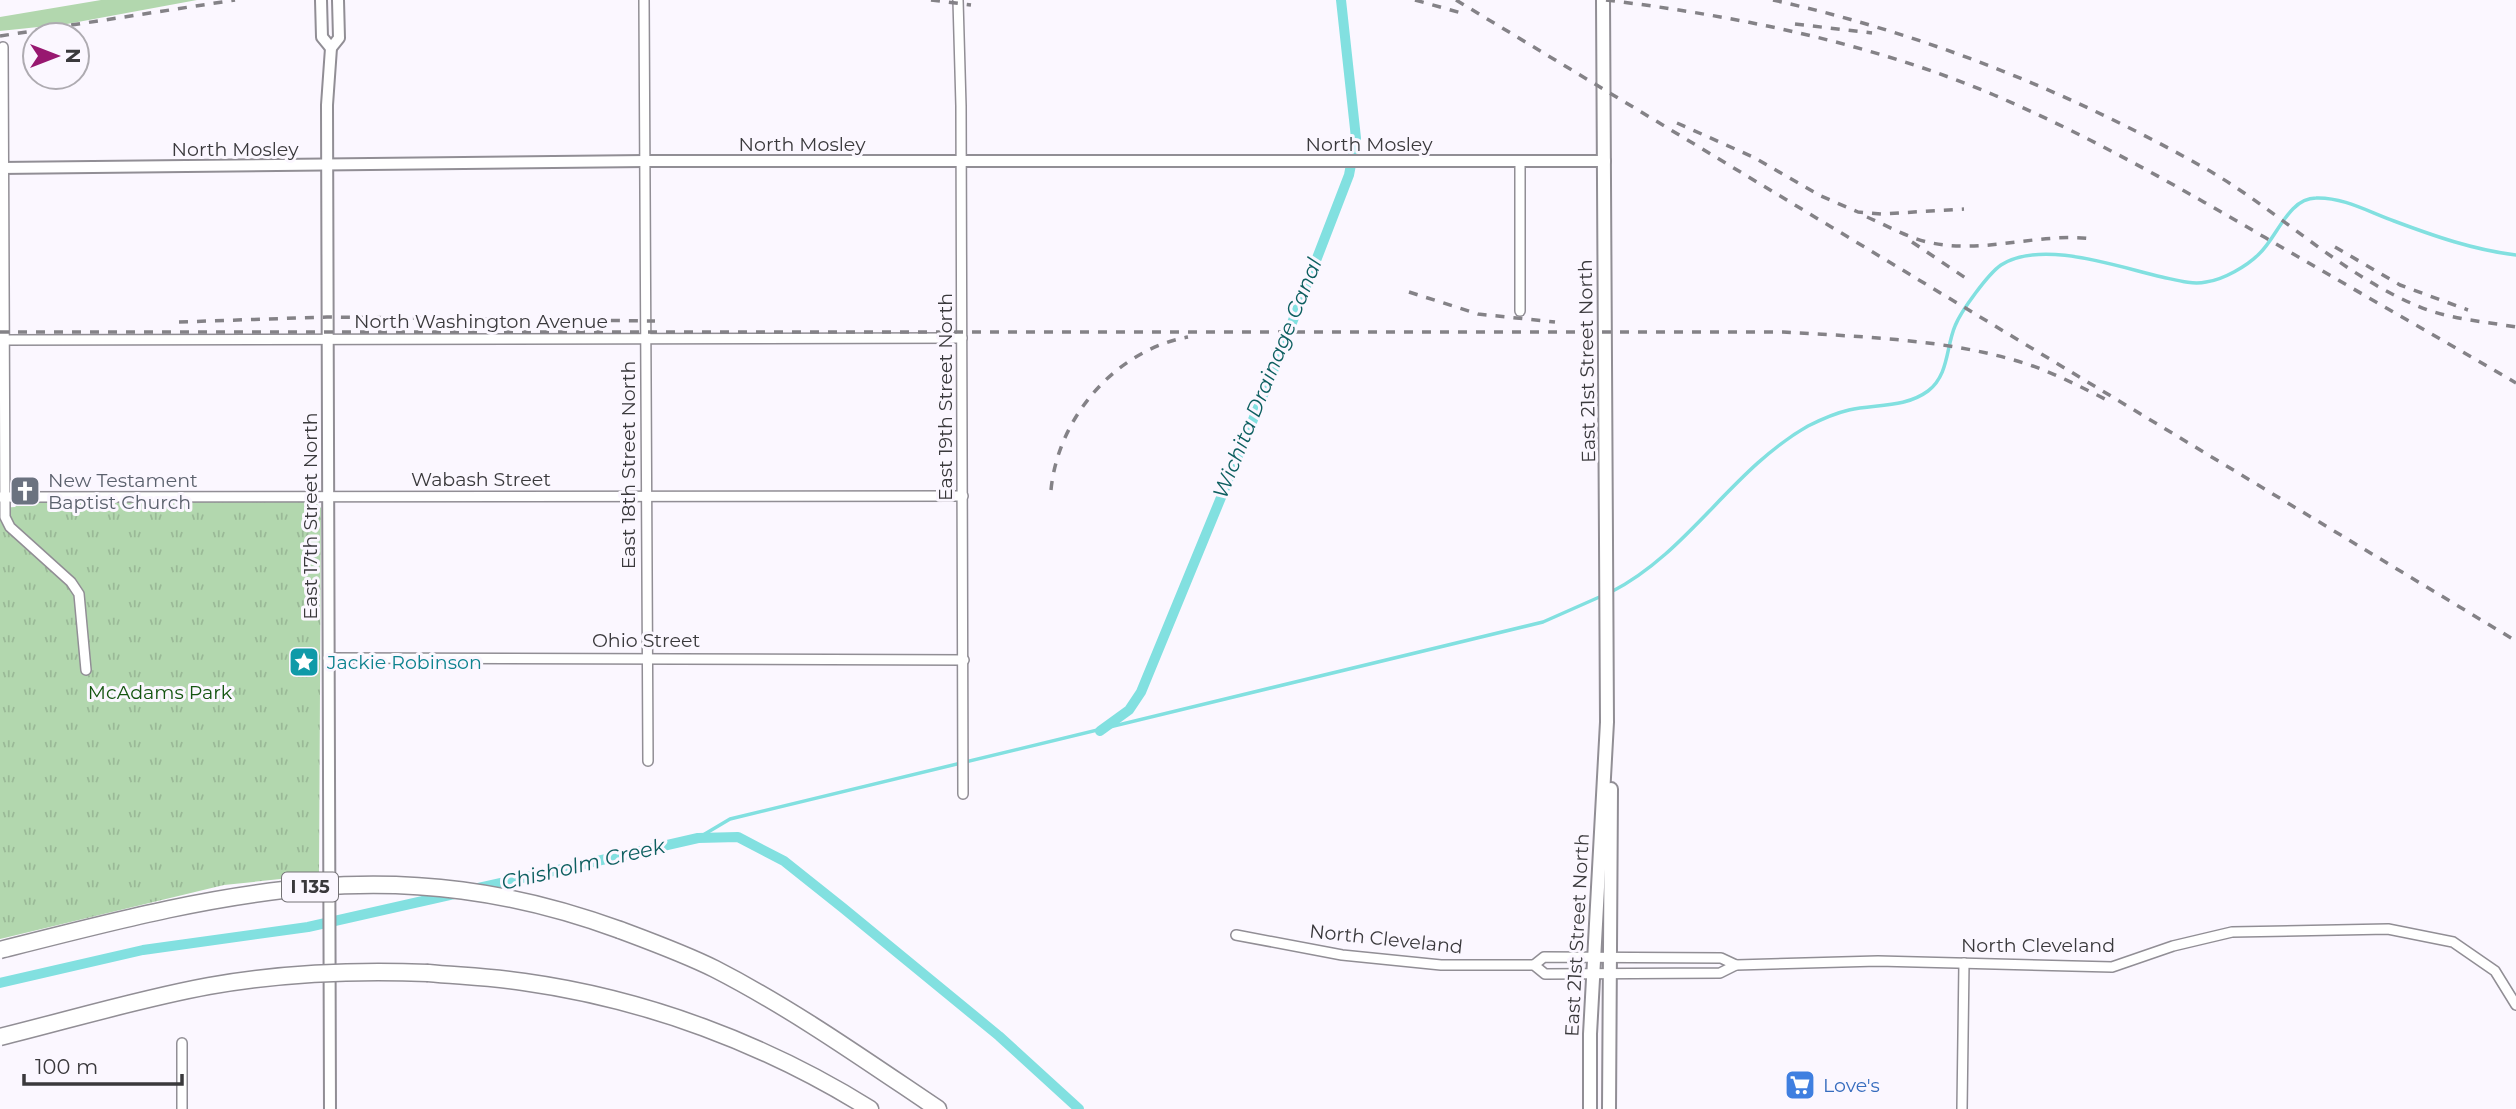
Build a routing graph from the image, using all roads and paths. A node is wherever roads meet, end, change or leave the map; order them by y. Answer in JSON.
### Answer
{"nodes":[{"id":1,"x":321,"y":0,"type":"edge"},
{"id":2,"x":338,"y":0,"type":"edge"},
{"id":3,"x":644,"y":0,"type":"edge"},
{"id":4,"x":958,"y":0,"type":"edge"},
{"id":5,"x":1603,"y":0,"type":"edge"},
{"id":6,"x":3,"y":47,"type":"dead end"},
{"id":7,"x":331,"y":48,"type":"junction"},
{"id":8,"x":645,"y":160,"type":"junction"},
{"id":9,"x":1520,"y":161,"type":"junction"},
{"id":10,"x":1605,"y":161,"type":"junction"},
{"id":11,"x":961,"y":162,"type":"junction"},
{"id":12,"x":327,"y":166,"type":"junction"},
{"id":13,"x":1,"y":168,"type":"edge"},
{"id":14,"x":1520,"y":311,"type":"dead end"},
{"id":15,"x":327,"y":337,"type":"junction"},
{"id":16,"x":962,"y":338,"type":"junction"},
{"id":17,"x":645,"y":339,"type":"junction"},
{"id":18,"x":2,"y":340,"type":"edge"},
{"id":19,"x":328,"y":496,"type":"junction"},
{"id":20,"x":645,"y":496,"type":"junction"},
{"id":21,"x":963,"y":496,"type":"junction"},
{"id":22,"x":2,"y":497,"type":"edge"},
{"id":23,"x":328,"y":658,"type":"junction"},
{"id":24,"x":645,"y":658,"type":"junction"},
{"id":25,"x":964,"y":660,"type":"junction"},
{"id":26,"x":86,"y":670,"type":"dead end"},
{"id":27,"x":1607,"y":722,"type":"junction"},
{"id":28,"x":648,"y":761,"type":"dead end"},
{"id":29,"x":963,"y":794,"type":"dead end"},
{"id":30,"x":1236,"y":935,"type":"dead end"},
{"id":31,"x":0,"y":950,"type":"edge"},
{"id":32,"x":1594,"y":957,"type":"junction"},
{"id":33,"x":1610,"y":957,"type":"junction"},
{"id":34,"x":1964,"y":963,"type":"junction"},
{"id":35,"x":1534,"y":965,"type":"junction"},
{"id":36,"x":1736,"y":965,"type":"junction"},
{"id":37,"x":1593,"y":974,"type":"junction"},
{"id":38,"x":1610,"y":974,"type":"junction"},
{"id":39,"x":2516,"y":1005,"type":"edge"},
{"id":40,"x":0,"y":1037,"type":"edge"},
{"id":41,"x":182,"y":1043,"type":"dead end"},
{"id":42,"x":182,"y":1109,"type":"edge"},
{"id":43,"x":330,"y":1109,"type":"edge"},
{"id":44,"x":870,"y":1109,"type":"edge"},
{"id":45,"x":938,"y":1109,"type":"edge"},
{"id":46,"x":1590,"y":1109,"type":"edge"},
{"id":47,"x":1609,"y":1109,"type":"edge"},
{"id":48,"x":1962,"y":1109,"type":"edge"}],
"edges":[{"from":1,"to":7,"type":"street","name":"East 17th Street North"},
{"from":2,"to":7,"type":"street","name":"East 17th Street North"},
{"from":3,"to":8,"type":"street","name":"East 18th Street North"},
{"from":4,"to":11,"type":"street","name":"East 19th Street North"},
{"from":5,"to":10,"type":"main road","name":"East 21st Street North"},
{"from":6,"to":13,"type":"street"},
{"from":7,"to":12,"type":"street","name":"East 17th Street North"},
{"from":8,"to":11,"type":"street","name":"North Mosley"},
{"from":8,"to":12,"type":"street","name":"North Mosley"},
{"from":8,"to":17,"type":"street","name":"East 18th Street North"},
{"from":9,"to":10,"type":"street","name":"North Mosley"},
{"from":9,"to":11,"type":"street","name":"North Mosley"},
{"from":9,"to":14,"type":"street"},
{"from":10,"to":27,"type":"main road","name":"East 21st Street North"},
{"from":11,"to":16,"type":"street","name":"East 19th Street North"},
{"from":12,"to":13,"type":"street","name":"North Mosley"},
{"from":12,"to":15,"type":"street","name":"East 17th Street North"},
{"from":13,"to":18,"type":"street"},
{"from":15,"to":17,"type":"street","name":"North Washington Avenue"},
{"from":15,"to":18,"type":"street","name":"North Washington Avenue"},
{"from":15,"to":19,"type":"street","name":"East 17th Street North"},
{"from":16,"to":17,"type":"street","name":"North Washington Avenue"},
{"from":16,"to":21,"type":"street","name":"East 19th Street North"},
{"from":17,"to":20,"type":"street","name":"East 18th Street North"},
{"from":18,"to":22,"type":"street"},
{"from":19,"to":20,"type":"street","name":"Wabash Street"},
{"from":19,"to":22,"type":"street","name":"Wabash Street"},
{"from":19,"to":23,"type":"street","name":"East 17th Street North"},
{"from":20,"to":21,"type":"street","name":"Wabash Street"},
{"from":20,"to":24,"type":"street","name":"East 18th Street North"},
{"from":21,"to":25,"type":"street","name":"East 19th Street North"},
{"from":22,"to":26,"type":"street"},
{"from":23,"to":24,"type":"street","name":"Ohio Street"},
{"from":23,"to":43,"type":"street","name":"East 17th Street North"},
{"from":24,"to":25,"type":"street","name":"Ohio Street"},
{"from":24,"to":28,"type":"street","name":"East 18th Street North"},
{"from":25,"to":29,"type":"street","name":"East 19th Street North"},
{"from":27,"to":32,"type":"main road","name":"East 21st Street North"},
{"from":27,"to":33,"type":"main road","name":"East 21st Street North"},
{"from":30,"to":35,"type":"street","name":"North Cleveland"},
{"from":31,"to":45,"type":"highway","number":"I 135","bridge":true},
{"from":32,"to":33,"type":"street","name":"North Cleveland"},
{"from":32,"to":35,"type":"street","name":"North Cleveland"},
{"from":32,"to":37,"type":"main road","name":"East 21st Street North"},
{"from":33,"to":36,"type":"street","name":"North Cleveland"},
{"from":33,"to":38,"type":"main road","name":"East 21st Street North"},
{"from":34,"to":36,"type":"street","name":"North Cleveland"},
{"from":34,"to":39,"type":"street","name":"North Cleveland"},
{"from":34,"to":48,"type":"street"},
{"from":35,"to":37,"type":"street","name":"North Cleveland"},
{"from":36,"to":38,"type":"street","name":"North Cleveland"},
{"from":37,"to":38,"type":"street","name":"North Cleveland"},
{"from":37,"to":46,"type":"main road","name":"East 21st Street North"},
{"from":38,"to":47,"type":"main road","name":"East 21st Street North"},
{"from":40,"to":44,"type":"highway","bridge":true},
{"from":41,"to":42,"type":"street"}]}
